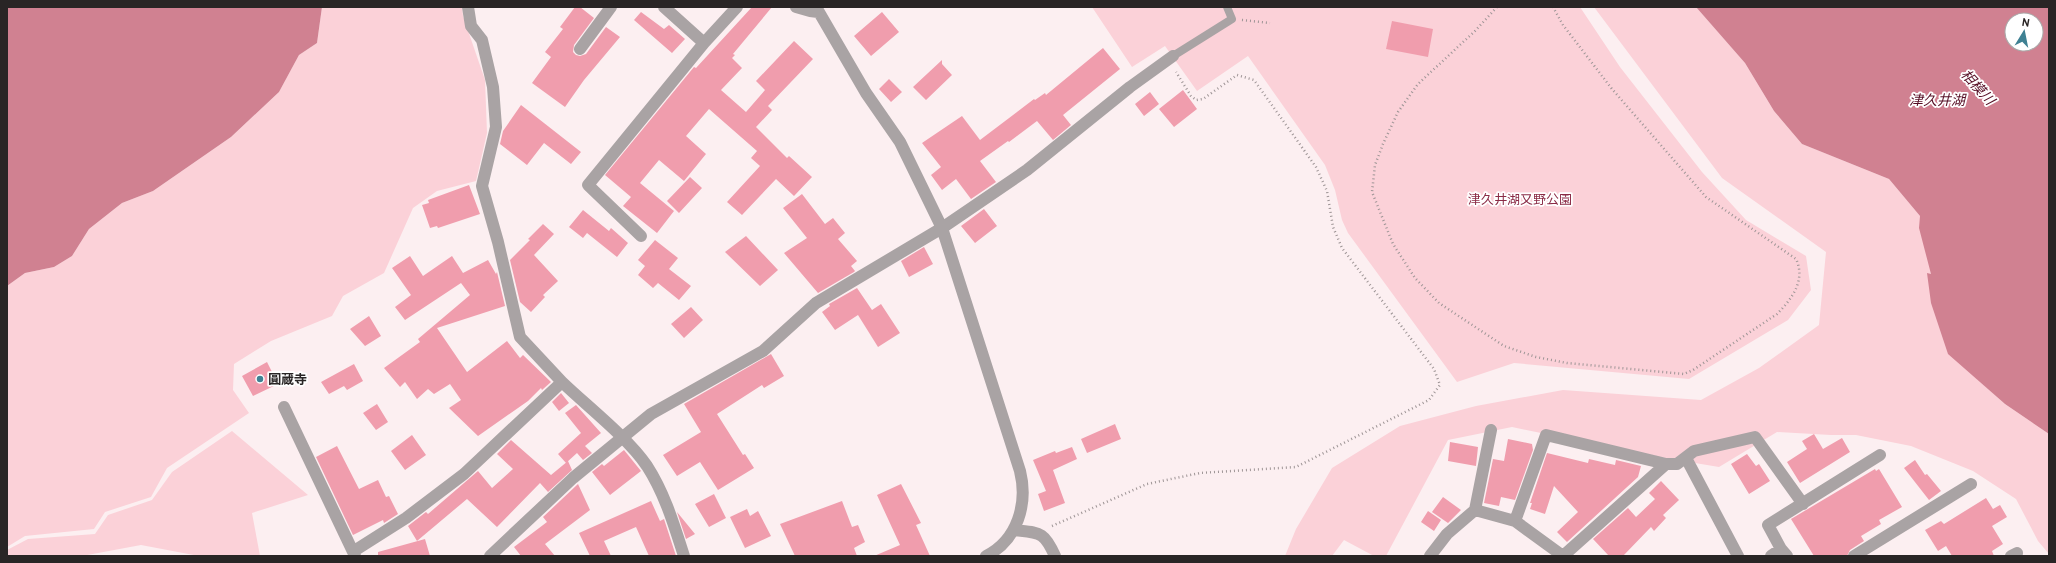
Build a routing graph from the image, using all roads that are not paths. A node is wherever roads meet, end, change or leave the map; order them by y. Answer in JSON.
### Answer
{"nodes":[{"id":1,"x":468,"y":7,"type":"edge"},
{"id":2,"x":612,"y":7,"type":"edge"},
{"id":3,"x":664,"y":7,"type":"edge"},
{"id":4,"x":737,"y":7,"type":"edge"},
{"id":5,"x":796,"y":7,"type":"edge"},
{"id":6,"x":1227,"y":7,"type":"edge"},
{"id":7,"x":817,"y":9,"type":"edge"},
{"id":8,"x":704,"y":43,"type":"junction"},
{"id":9,"x":580,"y":49,"type":"dead end"},
{"id":10,"x":1170,"y":58,"type":"joint"},
{"id":11,"x":942,"y":228,"type":"junction"},
{"id":12,"x":641,"y":236,"type":"dead end"},
{"id":13,"x":562,"y":382,"type":"junction"},
{"id":14,"x":284,"y":407,"type":"dead end"},
{"id":15,"x":1491,"y":430,"type":"dead end"},
{"id":16,"x":623,"y":439,"type":"junction"},
{"id":17,"x":1880,"y":455,"type":"dead end"},
{"id":18,"x":1686,"y":458,"type":"junction"},
{"id":19,"x":1666,"y":464,"type":"junction"},
{"id":20,"x":1971,"y":484,"type":"dead end"},
{"id":21,"x":1803,"y":504,"type":"junction"},
{"id":22,"x":1475,"y":510,"type":"junction"},
{"id":23,"x":1515,"y":521,"type":"junction"},
{"id":24,"x":1014,"y":530,"type":"junction"},
{"id":25,"x":354,"y":553,"type":"edge"},
{"id":26,"x":1779,"y":554,"type":"edge"},
{"id":27,"x":490,"y":556,"type":"edge"},
{"id":28,"x":684,"y":556,"type":"edge"},
{"id":29,"x":986,"y":556,"type":"edge"},
{"id":30,"x":1055,"y":556,"type":"edge"},
{"id":31,"x":1430,"y":556,"type":"edge"},
{"id":32,"x":1563,"y":556,"type":"edge"},
{"id":33,"x":1738,"y":556,"type":"edge"},
{"id":34,"x":1854,"y":556,"type":"edge"}],
"edges":[{"from":1,"to":13,"type":"street"},
{"from":2,"to":9,"type":"street"},
{"from":3,"to":8,"type":"street"},
{"from":4,"to":8,"type":"street"},
{"from":5,"to":7,"type":"street"},
{"from":6,"to":10,"type":"lane"},
{"from":7,"to":11,"type":"street"},
{"from":8,"to":12,"type":"street"},
{"from":10,"to":11,"type":"street"},
{"from":11,"to":16,"type":"street"},
{"from":11,"to":24,"type":"street"},
{"from":13,"to":16,"type":"street"},
{"from":13,"to":25,"type":"street"},
{"from":14,"to":25,"type":"street"},
{"from":15,"to":22,"type":"street"},
{"from":16,"to":27,"type":"street"},
{"from":16,"to":28,"type":"street"},
{"from":17,"to":21,"type":"street"},
{"from":18,"to":19,"type":"street"},
{"from":18,"to":21,"type":"street"},
{"from":18,"to":33,"type":"street"},
{"from":19,"to":23,"type":"street"},
{"from":19,"to":32,"type":"street"},
{"from":20,"to":34,"type":"street"},
{"from":21,"to":26,"type":"street"},
{"from":22,"to":23,"type":"street"},
{"from":22,"to":31,"type":"street"},
{"from":23,"to":32,"type":"street"},
{"from":24,"to":29,"type":"street"},
{"from":24,"to":30,"type":"street"}]}
